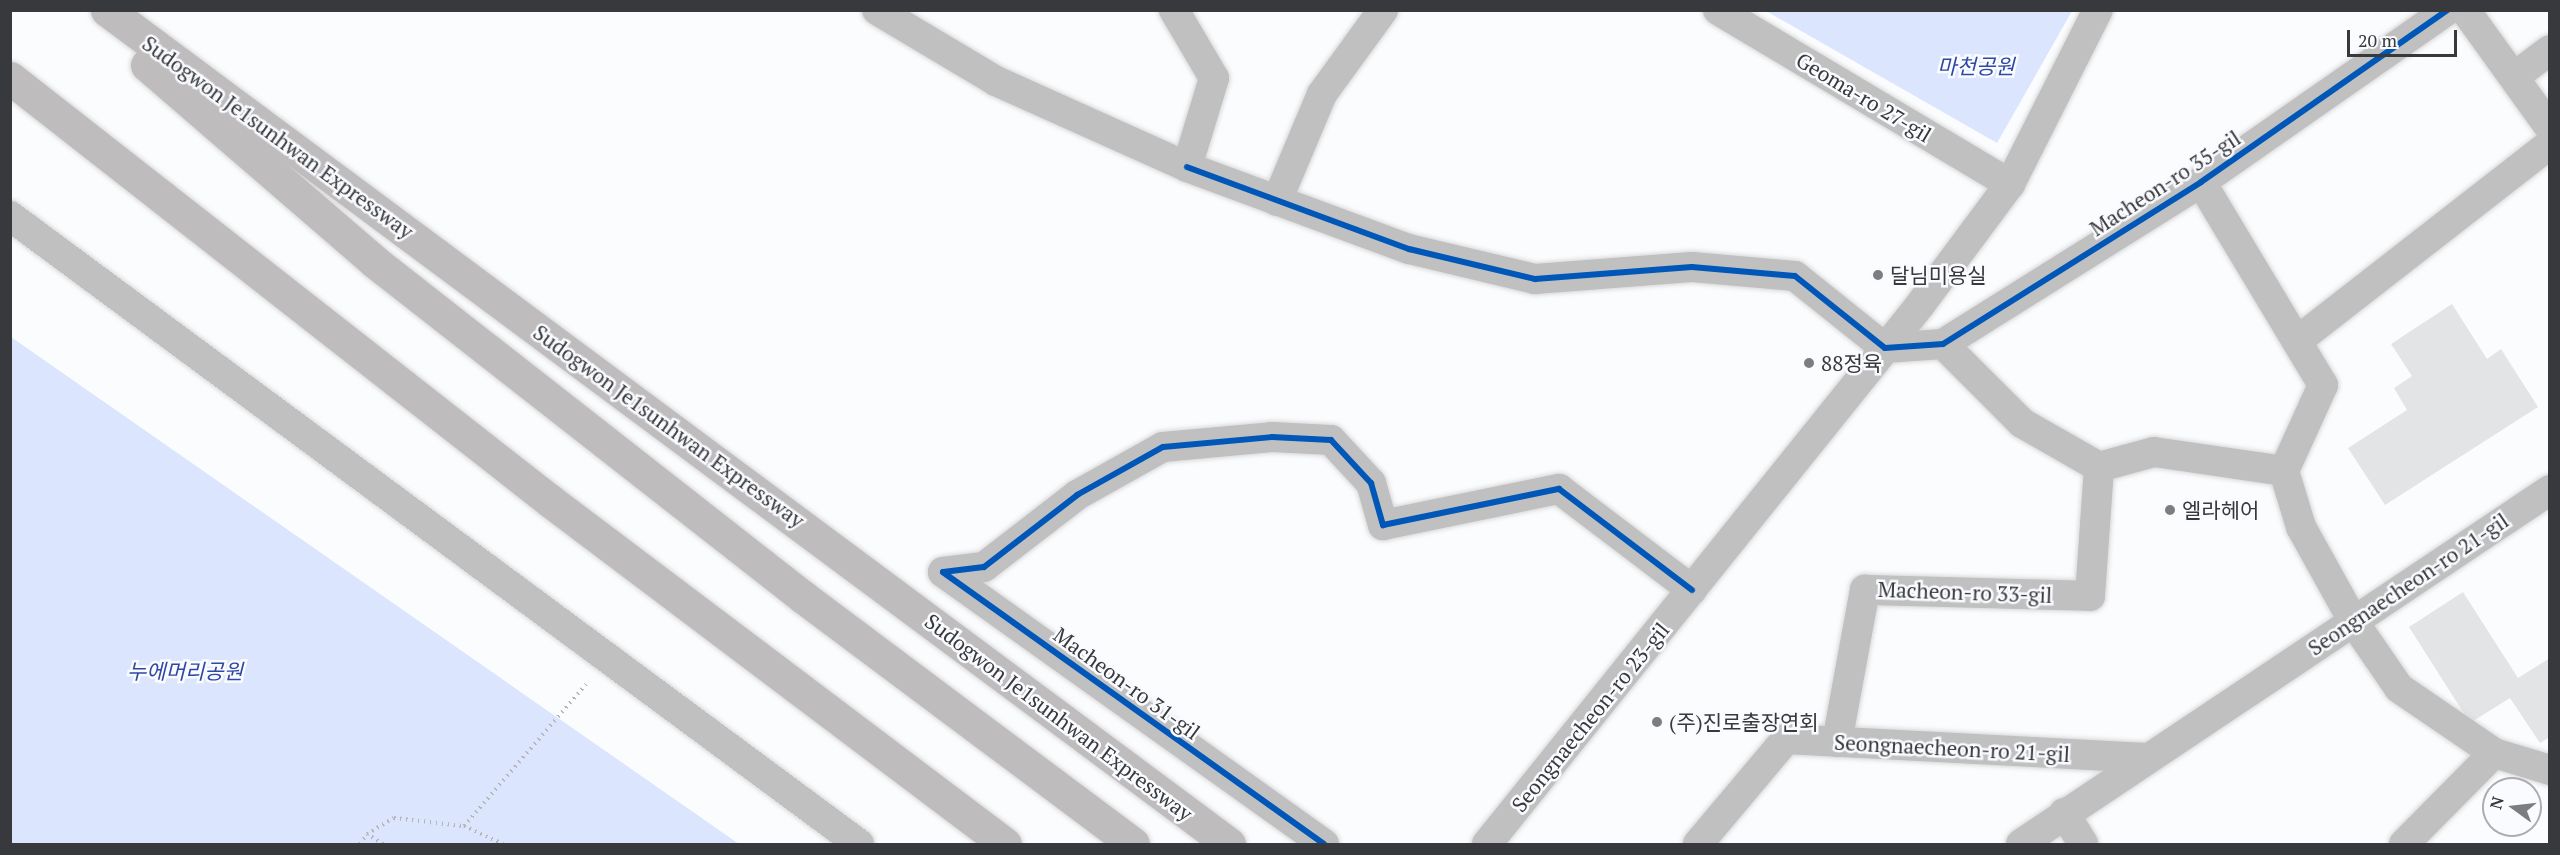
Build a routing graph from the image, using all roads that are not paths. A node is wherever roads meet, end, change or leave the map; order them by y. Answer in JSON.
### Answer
{"nodes":[{"id":1,"x":84,"y":10,"type":"edge"},
{"id":2,"x":107,"y":10,"type":"edge"},
{"id":3,"x":877,"y":10,"type":"edge"},
{"id":4,"x":1174,"y":10,"type":"edge"},
{"id":5,"x":1383,"y":10,"type":"edge"},
{"id":6,"x":1718,"y":10,"type":"edge"},
{"id":7,"x":2098,"y":10,"type":"edge"},
{"id":8,"x":2448,"y":10,"type":"edge"},
{"id":9,"x":2465,"y":10,"type":"edge"},
{"id":10,"x":2550,"y":50,"type":"edge"},
{"id":11,"x":2514,"y":77,"type":"junction"},
{"id":12,"x":10,"y":78,"type":"edge"},
{"id":13,"x":2550,"y":128,"type":"edge"},
{"id":14,"x":2550,"y":144,"type":"edge"},
{"id":15,"x":1187,"y":167,"type":"junction"},
{"id":16,"x":2201,"y":182,"type":"junction"},
{"id":17,"x":2010,"y":184,"type":"junction"},
{"id":18,"x":1277,"y":201,"type":"junction"},
{"id":19,"x":10,"y":216,"type":"edge"},
{"id":20,"x":2297,"y":341,"type":"junction"},
{"id":21,"x":1943,"y":344,"type":"junction"},
{"id":22,"x":1885,"y":348,"type":"junction"},
{"id":23,"x":2099,"y":466,"type":"junction"},
{"id":24,"x":2283,"y":471,"type":"junction"},
{"id":25,"x":2550,"y":490,"type":"edge"},
{"id":26,"x":1692,"y":590,"type":"junction"},
{"id":27,"x":2353,"y":621,"type":"junction"},
{"id":28,"x":1837,"y":742,"type":"junction"},
{"id":29,"x":2494,"y":753,"type":"junction"},
{"id":30,"x":2146,"y":758,"type":"junction"},
{"id":31,"x":2550,"y":770,"type":"edge"},
{"id":32,"x":2064,"y":813,"type":"junction"},
{"id":33,"x":859,"y":844,"type":"edge"},
{"id":34,"x":1005,"y":844,"type":"edge"},
{"id":35,"x":1133,"y":844,"type":"edge"},
{"id":36,"x":1229,"y":844,"type":"edge"},
{"id":37,"x":1324,"y":844,"type":"edge"},
{"id":38,"x":1487,"y":844,"type":"edge"},
{"id":39,"x":1698,"y":844,"type":"edge"},
{"id":40,"x":2021,"y":844,"type":"edge"},
{"id":41,"x":2083,"y":844,"type":"edge"},
{"id":42,"x":2404,"y":844,"type":"edge"}],
"edges":[{"from":1,"to":35,"type":"highway","name":"Sudogwon Je1sunhwan Expressway"},
{"from":2,"to":36,"type":"highway","name":"Sudogwon Je1sunhwan Expressway"},
{"from":3,"to":15,"type":"street"},
{"from":4,"to":15,"type":"street"},
{"from":5,"to":18,"type":"street"},
{"from":6,"to":17,"type":"street","name":"Geoma-ro 27-gil"},
{"from":7,"to":17,"type":"street","name":"Seongnaecheon-ro 23-gil"},
{"from":8,"to":16,"type":"street","name":"Macheon-ro 35-gil"},
{"from":9,"to":11,"type":"street"},
{"from":10,"to":11,"type":"street"},
{"from":11,"to":13,"type":"street"},
{"from":12,"to":34,"type":"highway"},
{"from":14,"to":20,"type":"street"},
{"from":15,"to":18,"type":"street"},
{"from":16,"to":20,"type":"street"},
{"from":16,"to":21,"type":"street","name":"Macheon-ro 35-gil"},
{"from":17,"to":22,"type":"street","name":"Seongnaecheon-ro 23-gil"},
{"from":18,"to":22,"type":"street"},
{"from":19,"to":33,"type":"street"},
{"from":20,"to":24,"type":"street"},
{"from":21,"to":22,"type":"street","name":"Macheon-ro 35-gil"},
{"from":21,"to":23,"type":"street"},
{"from":22,"to":26,"type":"street","name":"Seongnaecheon-ro 23-gil"},
{"from":23,"to":24,"type":"street"},
{"from":23,"to":28,"type":"street","name":"Macheon-ro 33-gil"},
{"from":24,"to":27,"type":"street"},
{"from":25,"to":27,"type":"street","name":"Seongnaecheon-ro 21-gil"},
{"from":26,"to":37,"type":"street","name":"Macheon-ro 31-gil"},
{"from":26,"to":38,"type":"street","name":"Seongnaecheon-ro 23-gil"},
{"from":27,"to":29,"type":"street"},
{"from":27,"to":30,"type":"street","name":"Seongnaecheon-ro 21-gil"},
{"from":28,"to":30,"type":"street","name":"Seongnaecheon-ro 21-gil"},
{"from":28,"to":39,"type":"street","name":"Seongnaecheon-ro 21-gil"},
{"from":29,"to":31,"type":"street"},
{"from":29,"to":42,"type":"street"},
{"from":30,"to":32,"type":"street","name":"Seongnaecheon-ro 21-gil"},
{"from":32,"to":40,"type":"street","name":"Seongnaecheon-ro 21-gil"},
{"from":32,"to":41,"type":"street"}]}
